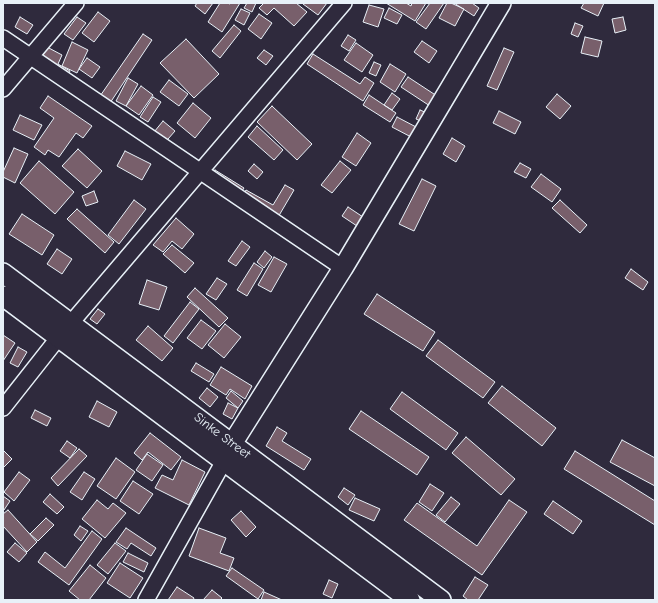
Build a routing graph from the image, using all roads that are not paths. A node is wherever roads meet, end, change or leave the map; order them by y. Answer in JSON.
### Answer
{"nodes":[{"id":1,"x":76,"y":3,"type":"edge"},
{"id":2,"x":344,"y":3,"type":"edge"},
{"id":3,"x":501,"y":3,"type":"edge"},
{"id":4,"x":3,"y":38,"type":"edge"},
{"id":5,"x":30,"y":57,"type":"junction"},
{"id":6,"x":3,"y":90,"type":"edge"},
{"id":7,"x":200,"y":172,"type":"junction"},
{"id":8,"x":343,"y":268,"type":"junction"},
{"id":9,"x":3,"y":273,"type":"edge"},
{"id":10,"x":3,"y":296,"type":"edge"},
{"id":11,"x":64,"y":330,"type":"junction"},
{"id":12,"x":3,"y":408,"type":"edge"},
{"id":13,"x":232,"y":444,"type":"junction"},
{"id":14,"x":224,"y":461,"type":"junction"},
{"id":15,"x":146,"y":600,"type":"edge"},
{"id":16,"x":410,"y":600,"type":"edge"},
{"id":17,"x":441,"y":600,"type":"edge"}],
"edges":[{"from":1,"to":5,"type":"street"},
{"from":2,"to":7,"type":"street"},
{"from":3,"to":8,"type":"street"},
{"from":4,"to":5,"type":"street"},
{"from":5,"to":6,"type":"street"},
{"from":5,"to":7,"type":"street"},
{"from":7,"to":8,"type":"street"},
{"from":7,"to":11,"type":"street"},
{"from":8,"to":13,"type":"street"},
{"from":9,"to":11,"type":"street","name":"Sinke Street"},
{"from":10,"to":11,"type":"street","name":"Sinke Street"},
{"from":11,"to":12,"type":"street"},
{"from":11,"to":13,"type":"street","name":"Sinke Street"},
{"from":11,"to":14,"type":"street","name":"Sinke Street"},
{"from":13,"to":17,"type":"street","name":"Sinke Street"},
{"from":14,"to":15,"type":"street"},
{"from":14,"to":16,"type":"street","name":"Sinke Street"}]}
